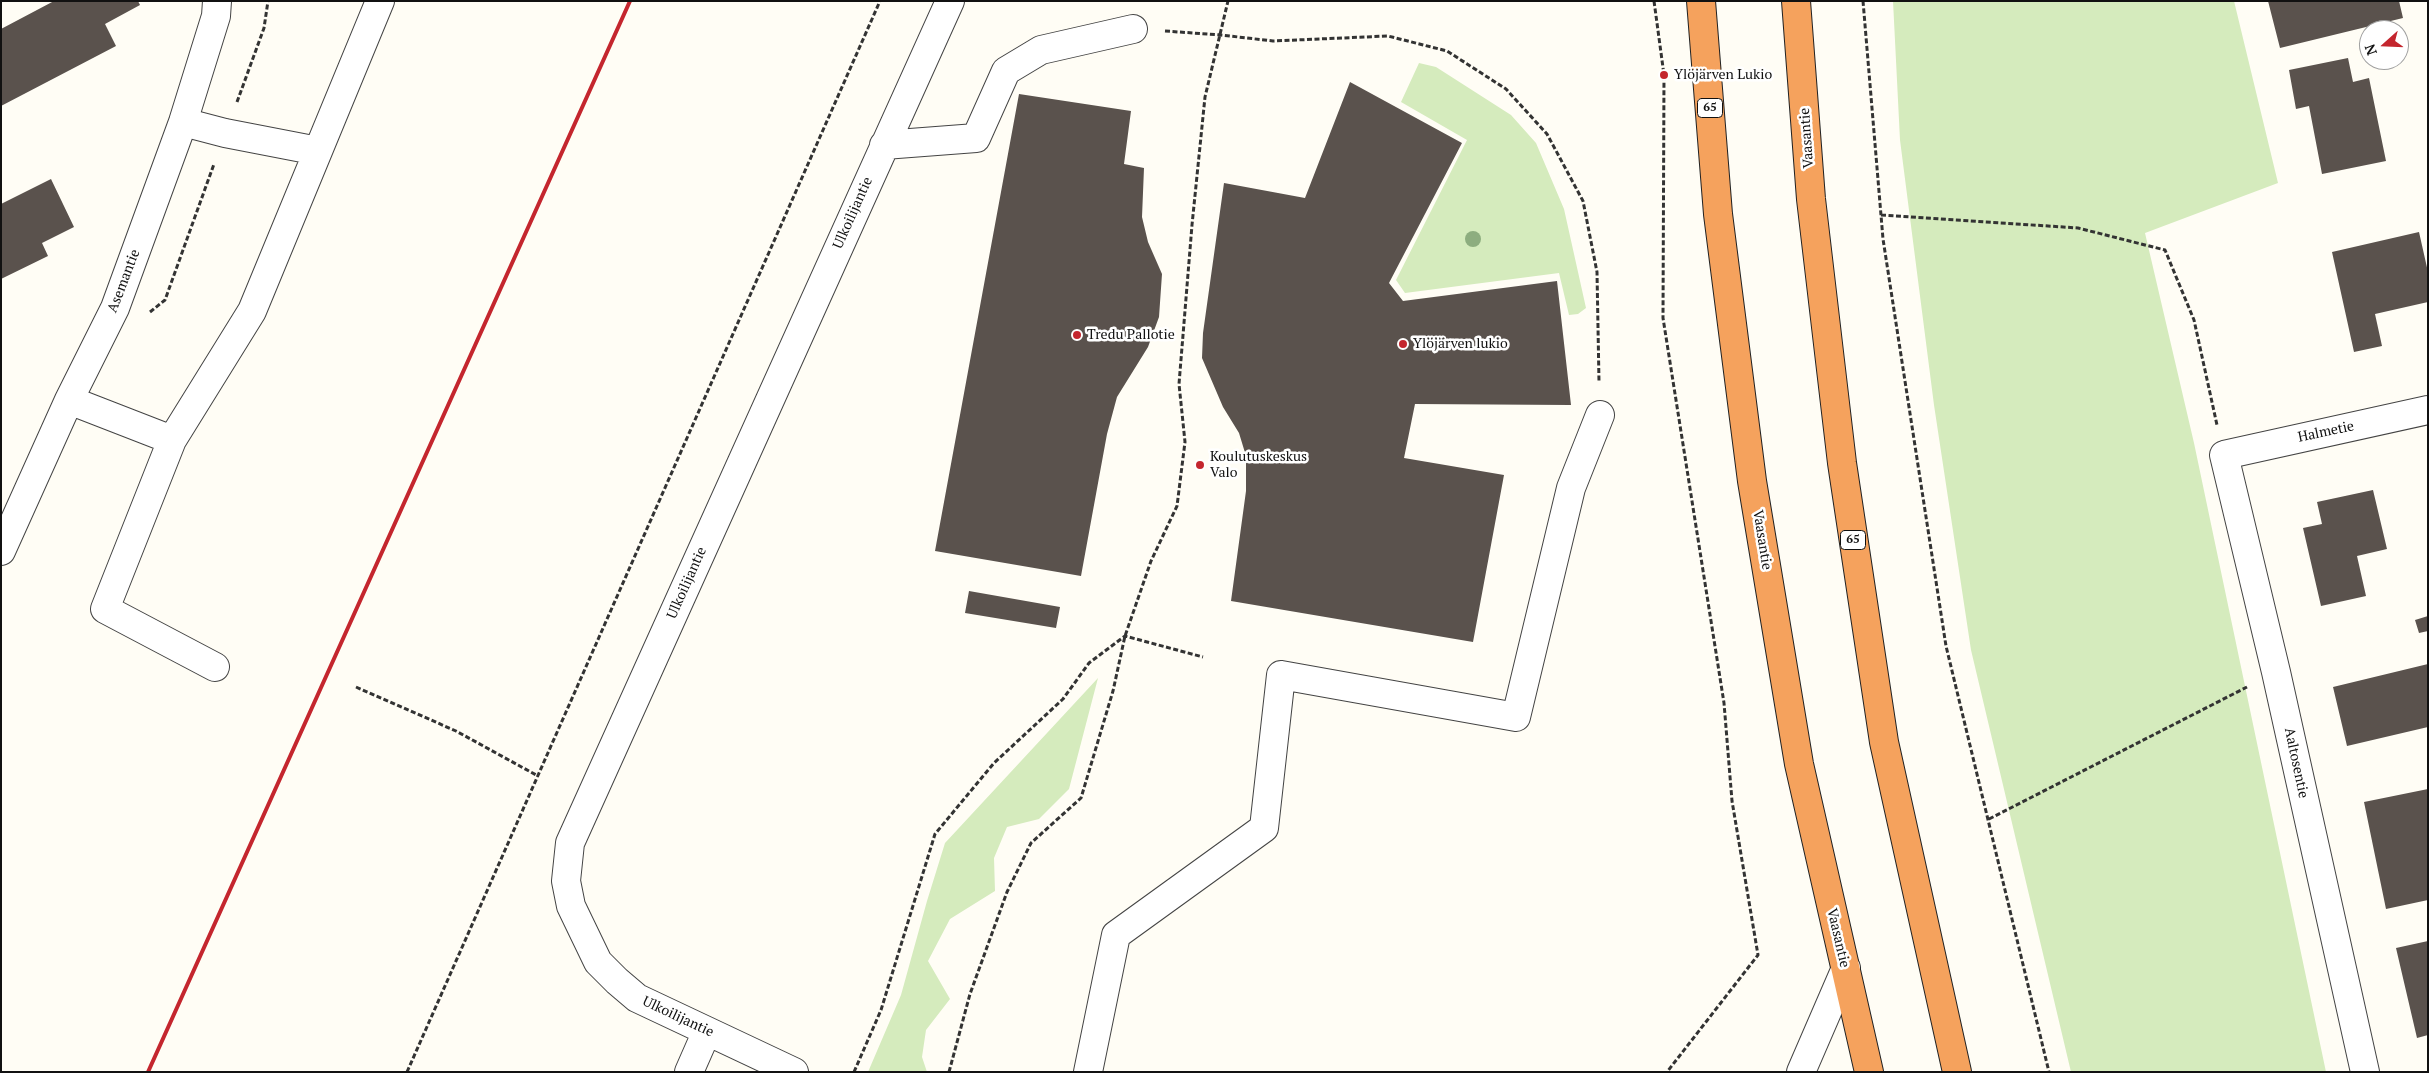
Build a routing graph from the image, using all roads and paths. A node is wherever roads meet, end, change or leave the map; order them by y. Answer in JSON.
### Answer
{"nodes":[{"id":1,"x":217,"y":1,"type":"edge"},
{"id":2,"x":380,"y":1,"type":"edge"},
{"id":3,"x":880,"y":1,"type":"edge"},
{"id":4,"x":950,"y":1,"type":"edge"},
{"id":5,"x":1228,"y":1,"type":"edge"},
{"id":6,"x":1654,"y":1,"type":"edge"},
{"id":7,"x":1701,"y":1,"type":"edge"},
{"id":8,"x":1796,"y":1,"type":"edge"},
{"id":9,"x":1863,"y":1,"type":"edge"},
{"id":10,"x":1133,"y":29,"type":"joint"},
{"id":11,"x":1221,"y":35,"type":"junction"},
{"id":12,"x":183,"y":122,"type":"junction"},
{"id":13,"x":884,"y":145,"type":"junction"},
{"id":14,"x":318,"y":151,"type":"junction"},
{"id":15,"x":1881,"y":215,"type":"junction"},
{"id":16,"x":69,"y":400,"type":"junction"},
{"id":17,"x":2428,"y":410,"type":"edge"},
{"id":18,"x":1600,"y":415,"type":"joint"},
{"id":19,"x":172,"y":440,"type":"junction"},
{"id":20,"x":2224,"y":455,"type":"junction"},
{"id":21,"x":1,"y":550,"type":"edge"},
{"id":22,"x":1125,"y":636,"type":"junction"},
{"id":23,"x":1203,"y":657,"type":"dead end"},
{"id":24,"x":215,"y":667,"type":"dead end"},
{"id":25,"x":2276,"y":672,"type":"junction"},
{"id":26,"x":356,"y":687,"type":"dead end"},
{"id":27,"x":538,"y":776,"type":"junction"},
{"id":28,"x":1989,"y":819,"type":"junction"},
{"id":29,"x":1846,"y":968,"type":"junction"},
{"id":30,"x":707,"y":1031,"type":"junction"},
{"id":31,"x":407,"y":1072,"type":"edge"},
{"id":32,"x":689,"y":1072,"type":"edge"},
{"id":33,"x":794,"y":1072,"type":"edge"},
{"id":34,"x":854,"y":1072,"type":"edge"},
{"id":35,"x":948,"y":1072,"type":"edge"},
{"id":36,"x":1088,"y":1072,"type":"edge"},
{"id":37,"x":1667,"y":1072,"type":"edge"},
{"id":38,"x":1801,"y":1072,"type":"edge"},
{"id":39,"x":1869,"y":1072,"type":"edge"},
{"id":40,"x":1957,"y":1072,"type":"edge"},
{"id":41,"x":2049,"y":1072,"type":"edge"},
{"id":42,"x":2365,"y":1072,"type":"edge"}],
"edges":[{"from":1,"to":12,"type":"street","name":"Asemantie"},
{"from":2,"to":14,"type":"street"},
{"from":3,"to":27,"type":"path"},
{"from":4,"to":13,"type":"street","name":"Ulkoilijantie"},
{"from":5,"to":11,"type":"path"},
{"from":6,"to":37,"type":"path"},
{"from":7,"to":29,"type":"highway","name":"Vaasantie","number":"65"},
{"from":8,"to":40,"type":"highway","name":"Vaasantie","number":"65"},
{"from":9,"to":15,"type":"path"},
{"from":10,"to":11,"type":"path"},
{"from":10,"to":13,"type":"street"},
{"from":11,"to":18,"type":"path"},
{"from":11,"to":22,"type":"path"},
{"from":12,"to":14,"type":"street"},
{"from":12,"to":16,"type":"street","name":"Asemantie"},
{"from":13,"to":30,"type":"street","name":"Ulkoilijantie"},
{"from":14,"to":19,"type":"street"},
{"from":15,"to":20,"type":"path"},
{"from":15,"to":28,"type":"path"},
{"from":16,"to":19,"type":"street"},
{"from":16,"to":21,"type":"street","name":"Asemantie"},
{"from":17,"to":20,"type":"street","name":"Halmetie"},
{"from":18,"to":36,"type":"street"},
{"from":19,"to":24,"type":"street"},
{"from":20,"to":25,"type":"street","name":"Aaltosentie"},
{"from":22,"to":23,"type":"path"},
{"from":22,"to":34,"type":"path"},
{"from":22,"to":35,"type":"path"},
{"from":25,"to":28,"type":"path"},
{"from":25,"to":42,"type":"street","name":"Aaltosentie"},
{"from":26,"to":27,"type":"path"},
{"from":27,"to":31,"type":"path"},
{"from":28,"to":41,"type":"path"},
{"from":29,"to":38,"type":"street"},
{"from":29,"to":39,"type":"highway","name":"Vaasantie","number":"65"},
{"from":30,"to":32,"type":"street"},
{"from":30,"to":33,"type":"street","name":"Ulkoilijantie"}]}
